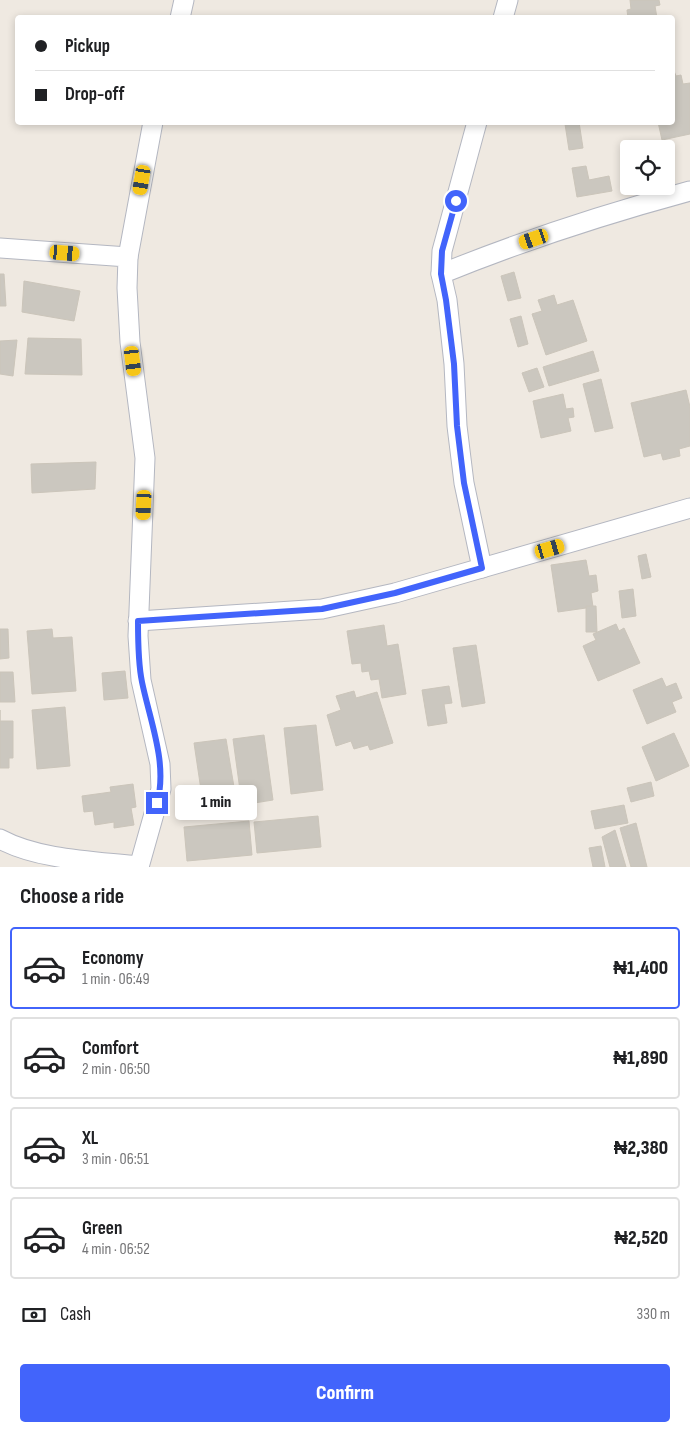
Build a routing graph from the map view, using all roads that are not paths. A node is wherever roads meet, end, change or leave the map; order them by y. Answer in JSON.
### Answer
{"nodes":[{"id":1,"x":184,"y":0,"type":"edge"},
{"id":2,"x":508,"y":0,"type":"edge"},
{"id":3,"x":181,"y":15,"type":"edge"},
{"id":4,"x":504,"y":15,"type":"edge"},
{"id":5,"x":152,"y":125,"type":"edge"},
{"id":6,"x":476,"y":125,"type":"edge"},
{"id":7,"x":690,"y":191,"type":"edge"},
{"id":8,"x":0,"y":248,"type":"edge"},
{"id":9,"x":128,"y":257,"type":"junction"},
{"id":10,"x":441,"y":274,"type":"junction"},
{"id":11,"x":690,"y":511,"type":"edge"},
{"id":12,"x":482,"y":568,"type":"junction"},
{"id":13,"x":138,"y":621,"type":"junction"},
{"id":14,"x":0,"y":840,"type":"edge"},
{"id":15,"x":139,"y":866,"type":"edge"}],
"edges":[{"from":1,"to":3,"type":"street"},
{"from":2,"to":4,"type":"street"},
{"from":5,"to":9,"type":"street"},
{"from":6,"to":10,"type":"street"},
{"from":7,"to":10,"type":"street"},
{"from":8,"to":9,"type":"street"},
{"from":9,"to":13,"type":"street"},
{"from":10,"to":12,"type":"street"},
{"from":11,"to":12,"type":"street"},
{"from":12,"to":13,"type":"street"},
{"from":13,"to":15,"type":"street"},
{"from":14,"to":15,"type":"street"}]}
